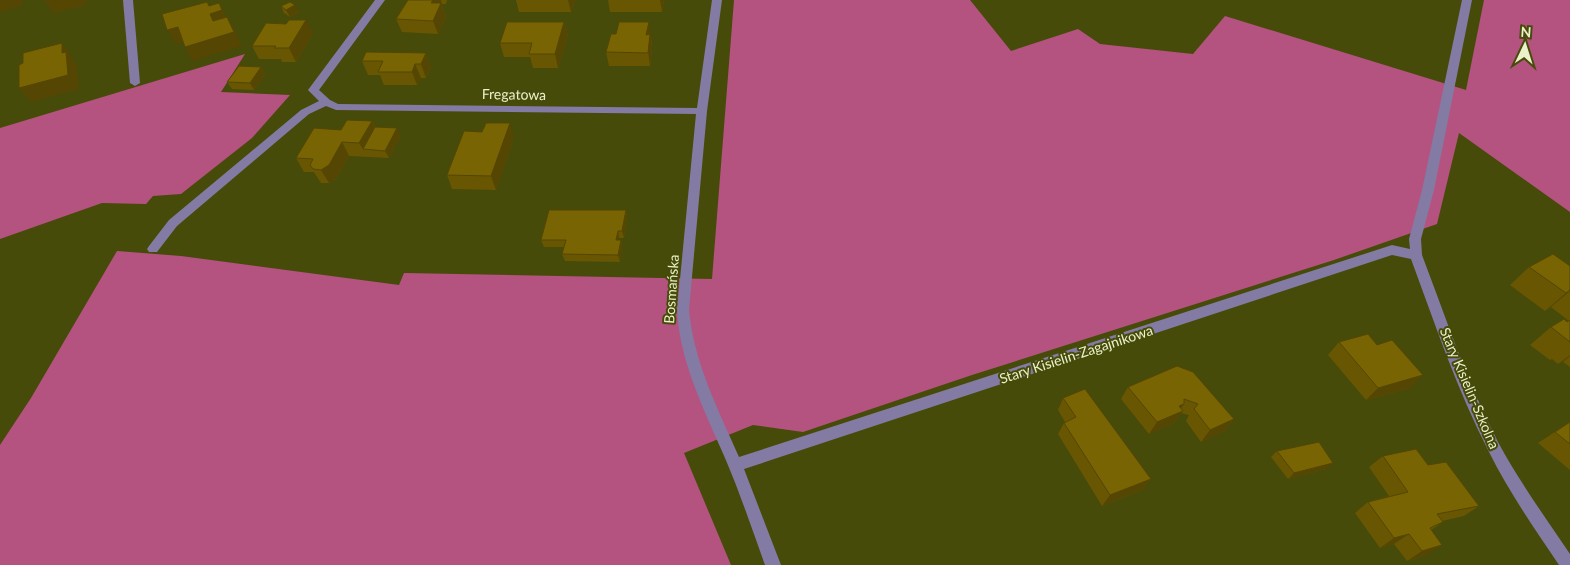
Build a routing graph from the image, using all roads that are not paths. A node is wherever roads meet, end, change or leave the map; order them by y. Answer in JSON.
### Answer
{"nodes":[{"id":1,"x":128,"y":0,"type":"edge"},
{"id":2,"x":380,"y":0,"type":"edge"},
{"id":3,"x":716,"y":0,"type":"edge"},
{"id":4,"x":1467,"y":0,"type":"edge"},
{"id":5,"x":134,"y":84,"type":"dead end"},
{"id":6,"x":326,"y":102,"type":"junction"},
{"id":7,"x":702,"y":111,"type":"junction"},
{"id":8,"x":153,"y":249,"type":"dead end"},
{"id":9,"x":1416,"y":255,"type":"junction"},
{"id":10,"x":735,"y":465,"type":"junction"},
{"id":11,"x":773,"y":565,"type":"edge"},
{"id":12,"x":1568,"y":565,"type":"edge"}],
"edges":[{"from":1,"to":5,"type":"street"},
{"from":2,"to":6,"type":"street"},
{"from":3,"to":7,"type":"street","name":"Bosmańska"},
{"from":4,"to":9,"type":"street"},
{"from":6,"to":7,"type":"street","name":"Fregatowa"},
{"from":6,"to":8,"type":"street"},
{"from":7,"to":10,"type":"street","name":"Bosmańska"},
{"from":9,"to":10,"type":"street","name":"Stary Kisielin-Zagajnikowa"},
{"from":9,"to":12,"type":"street","name":"Stary Kisielin-Szkolna"},
{"from":10,"to":11,"type":"street","name":"Bosmańska"}]}
